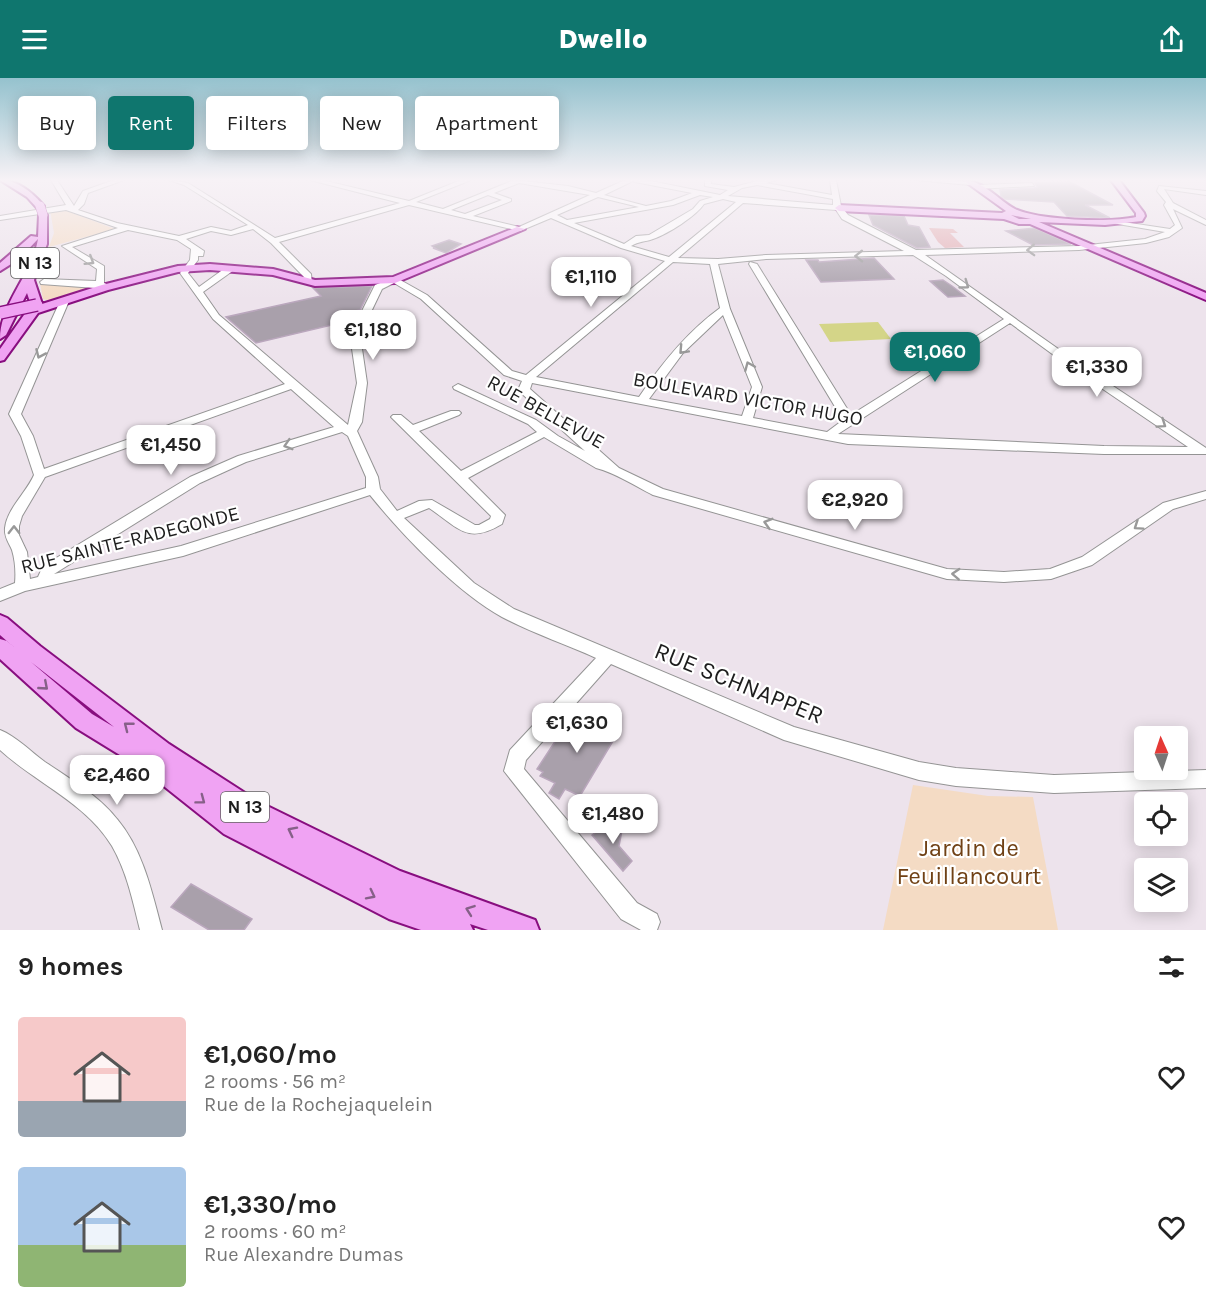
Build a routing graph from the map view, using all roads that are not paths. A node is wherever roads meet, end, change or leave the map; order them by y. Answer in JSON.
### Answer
{"nodes":[{"id":1,"x":38,"y":220,"type":"edge"},
{"id":2,"x":40,"y":220,"type":"edge"},
{"id":3,"x":104,"y":220,"type":"edge"},
{"id":4,"x":244,"y":220,"type":"edge"},
{"id":5,"x":350,"y":220,"type":"edge"},
{"id":6,"x":486,"y":220,"type":"edge"},
{"id":7,"x":543,"y":220,"type":"edge"},
{"id":8,"x":561,"y":220,"type":"edge"},
{"id":9,"x":579,"y":220,"type":"edge"},
{"id":10,"x":681,"y":220,"type":"edge"},
{"id":11,"x":719,"y":220,"type":"edge"},
{"id":12,"x":850,"y":220,"type":"edge"},
{"id":13,"x":1035,"y":220,"type":"edge"},
{"id":14,"x":1077,"y":220,"type":"edge"},
{"id":15,"x":1087,"y":220,"type":"edge"},
{"id":16,"x":1126,"y":220,"type":"edge"},
{"id":17,"x":1134,"y":220,"type":"edge"},
{"id":18,"x":1176,"y":220,"type":"edge"},
{"id":19,"x":566,"y":222,"type":"junction"},
{"id":20,"x":1110,"y":222,"type":"junction"},
{"id":21,"x":254,"y":226,"type":"junction"},
{"id":22,"x":525,"y":227,"type":"junction"},
{"id":23,"x":127,"y":228,"type":"junction"},
{"id":24,"x":1170,"y":233,"type":"junction"},
{"id":25,"x":34,"y":238,"type":"junction"},
{"id":26,"x":180,"y":238,"type":"junction"},
{"id":27,"x":273,"y":242,"type":"junction"},
{"id":28,"x":626,"y":246,"type":"junction"},
{"id":29,"x":1089,"y":247,"type":"junction"},
{"id":30,"x":917,"y":254,"type":"junction"},
{"id":31,"x":672,"y":260,"type":"junction"},
{"id":32,"x":713,"y":261,"type":"junction"},
{"id":33,"x":751,"y":261,"type":"junction"},
{"id":34,"x":0,"y":268,"type":"edge"},
{"id":35,"x":231,"y":268,"type":"junction"},
{"id":36,"x":185,"y":270,"type":"junction"},
{"id":37,"x":28,"y":279,"type":"junction"},
{"id":38,"x":394,"y":280,"type":"junction"},
{"id":39,"x":309,"y":281,"type":"junction"},
{"id":40,"x":44,"y":282,"type":"dead end"},
{"id":41,"x":103,"y":286,"type":"junction"},
{"id":42,"x":197,"y":292,"type":"junction"},
{"id":43,"x":1206,"y":297,"type":"edge"},
{"id":44,"x":59,"y":303,"type":"junction"},
{"id":45,"x":36,"y":308,"type":"junction"},
{"id":46,"x":725,"y":309,"type":"junction"},
{"id":47,"x":0,"y":317,"type":"edge"},
{"id":48,"x":1010,"y":319,"type":"junction"},
{"id":49,"x":28,"y":321,"type":"junction"},
{"id":50,"x":0,"y":335,"type":"edge"},
{"id":51,"x":0,"y":357,"type":"edge"},
{"id":52,"x":526,"y":384,"type":"junction"},
{"id":53,"x":292,"y":385,"type":"junction"},
{"id":54,"x":458,"y":387,"type":"dead end"},
{"id":55,"x":643,"y":400,"type":"junction"},
{"id":56,"x":454,"y":413,"type":"dead end"},
{"id":57,"x":397,"y":417,"type":"dead end"},
{"id":58,"x":849,"y":421,"type":"junction"},
{"id":59,"x":746,"y":422,"type":"junction"},
{"id":60,"x":347,"y":430,"type":"junction"},
{"id":61,"x":411,"y":430,"type":"junction"},
{"id":62,"x":539,"y":435,"type":"dead end"},
{"id":63,"x":831,"y":438,"type":"junction"},
{"id":64,"x":1204,"y":452,"type":"edge"},
{"id":65,"x":614,"y":471,"type":"junction"},
{"id":66,"x":40,"y":475,"type":"junction"},
{"id":67,"x":460,"y":477,"type":"junction"},
{"id":68,"x":373,"y":490,"type":"junction"},
{"id":69,"x":1206,"y":495,"type":"edge"},
{"id":70,"x":1189,"y":499,"type":"junction"},
{"id":71,"x":1206,"y":506,"type":"edge"},
{"id":72,"x":395,"y":517,"type":"junction"},
{"id":73,"x":44,"y":582,"type":"junction"},
{"id":74,"x":22,"y":586,"type":"junction"},
{"id":75,"x":0,"y":595,"type":"edge"},
{"id":76,"x":0,"y":623,"type":"edge"},
{"id":77,"x":0,"y":647,"type":"edge"},
{"id":78,"x":607,"y":657,"type":"junction"},
{"id":79,"x":0,"y":738,"type":"edge"},
{"id":80,"x":1206,"y":779,"type":"edge"},
{"id":81,"x":649,"y":922,"type":"dead end"},
{"id":82,"x":151,"y":930,"type":"edge"},
{"id":83,"x":459,"y":930,"type":"edge"},
{"id":84,"x":525,"y":930,"type":"edge"}],
"edges":[{"from":1,"to":25,"type":"main road","number":"N 13"},
{"from":2,"to":37,"type":"main road","number":"N 13"},
{"from":3,"to":23,"type":"street"},
{"from":4,"to":21,"type":"street"},
{"from":5,"to":27,"type":"street"},
{"from":6,"to":22,"type":"street"},
{"from":7,"to":22,"type":"street"},
{"from":8,"to":19,"type":"street"},
{"from":9,"to":19,"type":"street"},
{"from":10,"to":28,"type":"street"},
{"from":11,"to":31,"type":"street"},
{"from":12,"to":30,"type":"street"},
{"from":13,"to":29,"type":"main road"},
{"from":14,"to":20,"type":"main road"},
{"from":15,"to":16,"type":"main road"},
{"from":17,"to":20,"type":"main road"},
{"from":18,"to":24,"type":"street"},
{"from":19,"to":22,"type":"street"},
{"from":19,"to":28,"type":"street"},
{"from":20,"to":24,"type":"street"},
{"from":21,"to":26,"type":"street"},
{"from":21,"to":27,"type":"street"},
{"from":22,"to":38,"type":"main road"},
{"from":23,"to":26,"type":"street"},
{"from":23,"to":41,"type":"street","one_way":true},
{"from":24,"to":29,"type":"street"},
{"from":25,"to":34,"type":"main road"},
{"from":25,"to":47,"type":"main road","number":"N 13"},
{"from":26,"to":36,"type":"street"},
{"from":27,"to":39,"type":"street"},
{"from":28,"to":31,"type":"street"},
{"from":29,"to":30,"type":"street","one_way":true},
{"from":29,"to":43,"type":"main road"},
{"from":30,"to":33,"type":"street","one_way":true},
{"from":30,"to":48,"type":"street","one_way":true},
{"from":31,"to":32,"type":"street"},
{"from":31,"to":52,"type":"street"},
{"from":32,"to":33,"type":"street"},
{"from":32,"to":46,"type":"street"},
{"from":33,"to":58,"type":"street"},
{"from":35,"to":36,"type":"main road"},
{"from":35,"to":39,"type":"main road"},
{"from":35,"to":42,"type":"street"},
{"from":36,"to":41,"type":"main road"},
{"from":36,"to":42,"type":"street"},
{"from":37,"to":45,"type":"main road"},
{"from":37,"to":50,"type":"main road","number":"N 13"},
{"from":38,"to":39,"type":"main road"},
{"from":38,"to":52,"type":"street"},
{"from":38,"to":60,"type":"street"},
{"from":40,"to":41,"type":"street"},
{"from":41,"to":44,"type":"main road"},
{"from":42,"to":53,"type":"street"},
{"from":44,"to":45,"type":"main road"},
{"from":44,"to":49,"type":"main road"},
{"from":44,"to":66,"type":"street","one_way":true},
{"from":45,"to":47,"type":"main road","bridge":true},
{"from":45,"to":49,"type":"main road"},
{"from":46,"to":55,"type":"street","one_way":true},
{"from":59,"to":46,"type":"street","one_way":true},
{"from":48,"to":58,"type":"street"},
{"from":48,"to":64,"type":"street","one_way":true},
{"from":49,"to":51,"type":"main road"},
{"from":52,"to":55,"type":"street","name":"BOULEVARD VICTOR HUGO"},
{"from":52,"to":65,"type":"street"},
{"from":53,"to":60,"type":"street"},
{"from":53,"to":66,"type":"street"},
{"from":54,"to":65,"type":"street","name":"RUE BELLEVUE"},
{"from":55,"to":59,"type":"street","name":"BOULEVARD VICTOR HUGO"},
{"from":56,"to":61,"type":"street"},
{"from":57,"to":61,"type":"street"},
{"from":58,"to":63,"type":"street"},
{"from":59,"to":63,"type":"street","name":"BOULEVARD VICTOR HUGO"},
{"from":60,"to":68,"type":"street","name":"RUE SCHNAPPER"},
{"from":60,"to":73,"type":"street","one_way":true},
{"from":61,"to":67,"type":"street"},
{"from":62,"to":67,"type":"street"},
{"from":63,"to":64,"type":"street","name":"BOULEVARD VICTOR HUGO"},
{"from":70,"to":65,"type":"street","name":"RUE BELLEVUE","one_way":true},
{"from":74,"to":66,"type":"street","one_way":true},
{"from":67,"to":72,"type":"street"},
{"from":68,"to":72,"type":"street","name":"RUE SCHNAPPER"},
{"from":68,"to":73,"type":"street","name":"RUE SAINTE-RADEGONDE"},
{"from":69,"to":70,"type":"street","name":"RUE BELLEVUE"},
{"from":70,"to":71,"type":"street"},
{"from":72,"to":78,"type":"street","name":"RUE SCHNAPPER"},
{"from":73,"to":74,"type":"street","name":"RUE SAINTE-RADEGONDE"},
{"from":74,"to":75,"type":"street","name":"RUE SAINTE-RADEGONDE"},
{"from":84,"to":76,"type":"main road","number":"N 13","one_way":true},
{"from":77,"to":83,"type":"main road","number":"N 13","one_way":true},
{"from":78,"to":80,"type":"street","name":"RUE SCHNAPPER"},
{"from":78,"to":81,"type":"street"},
{"from":79,"to":82,"type":"street"}]}
